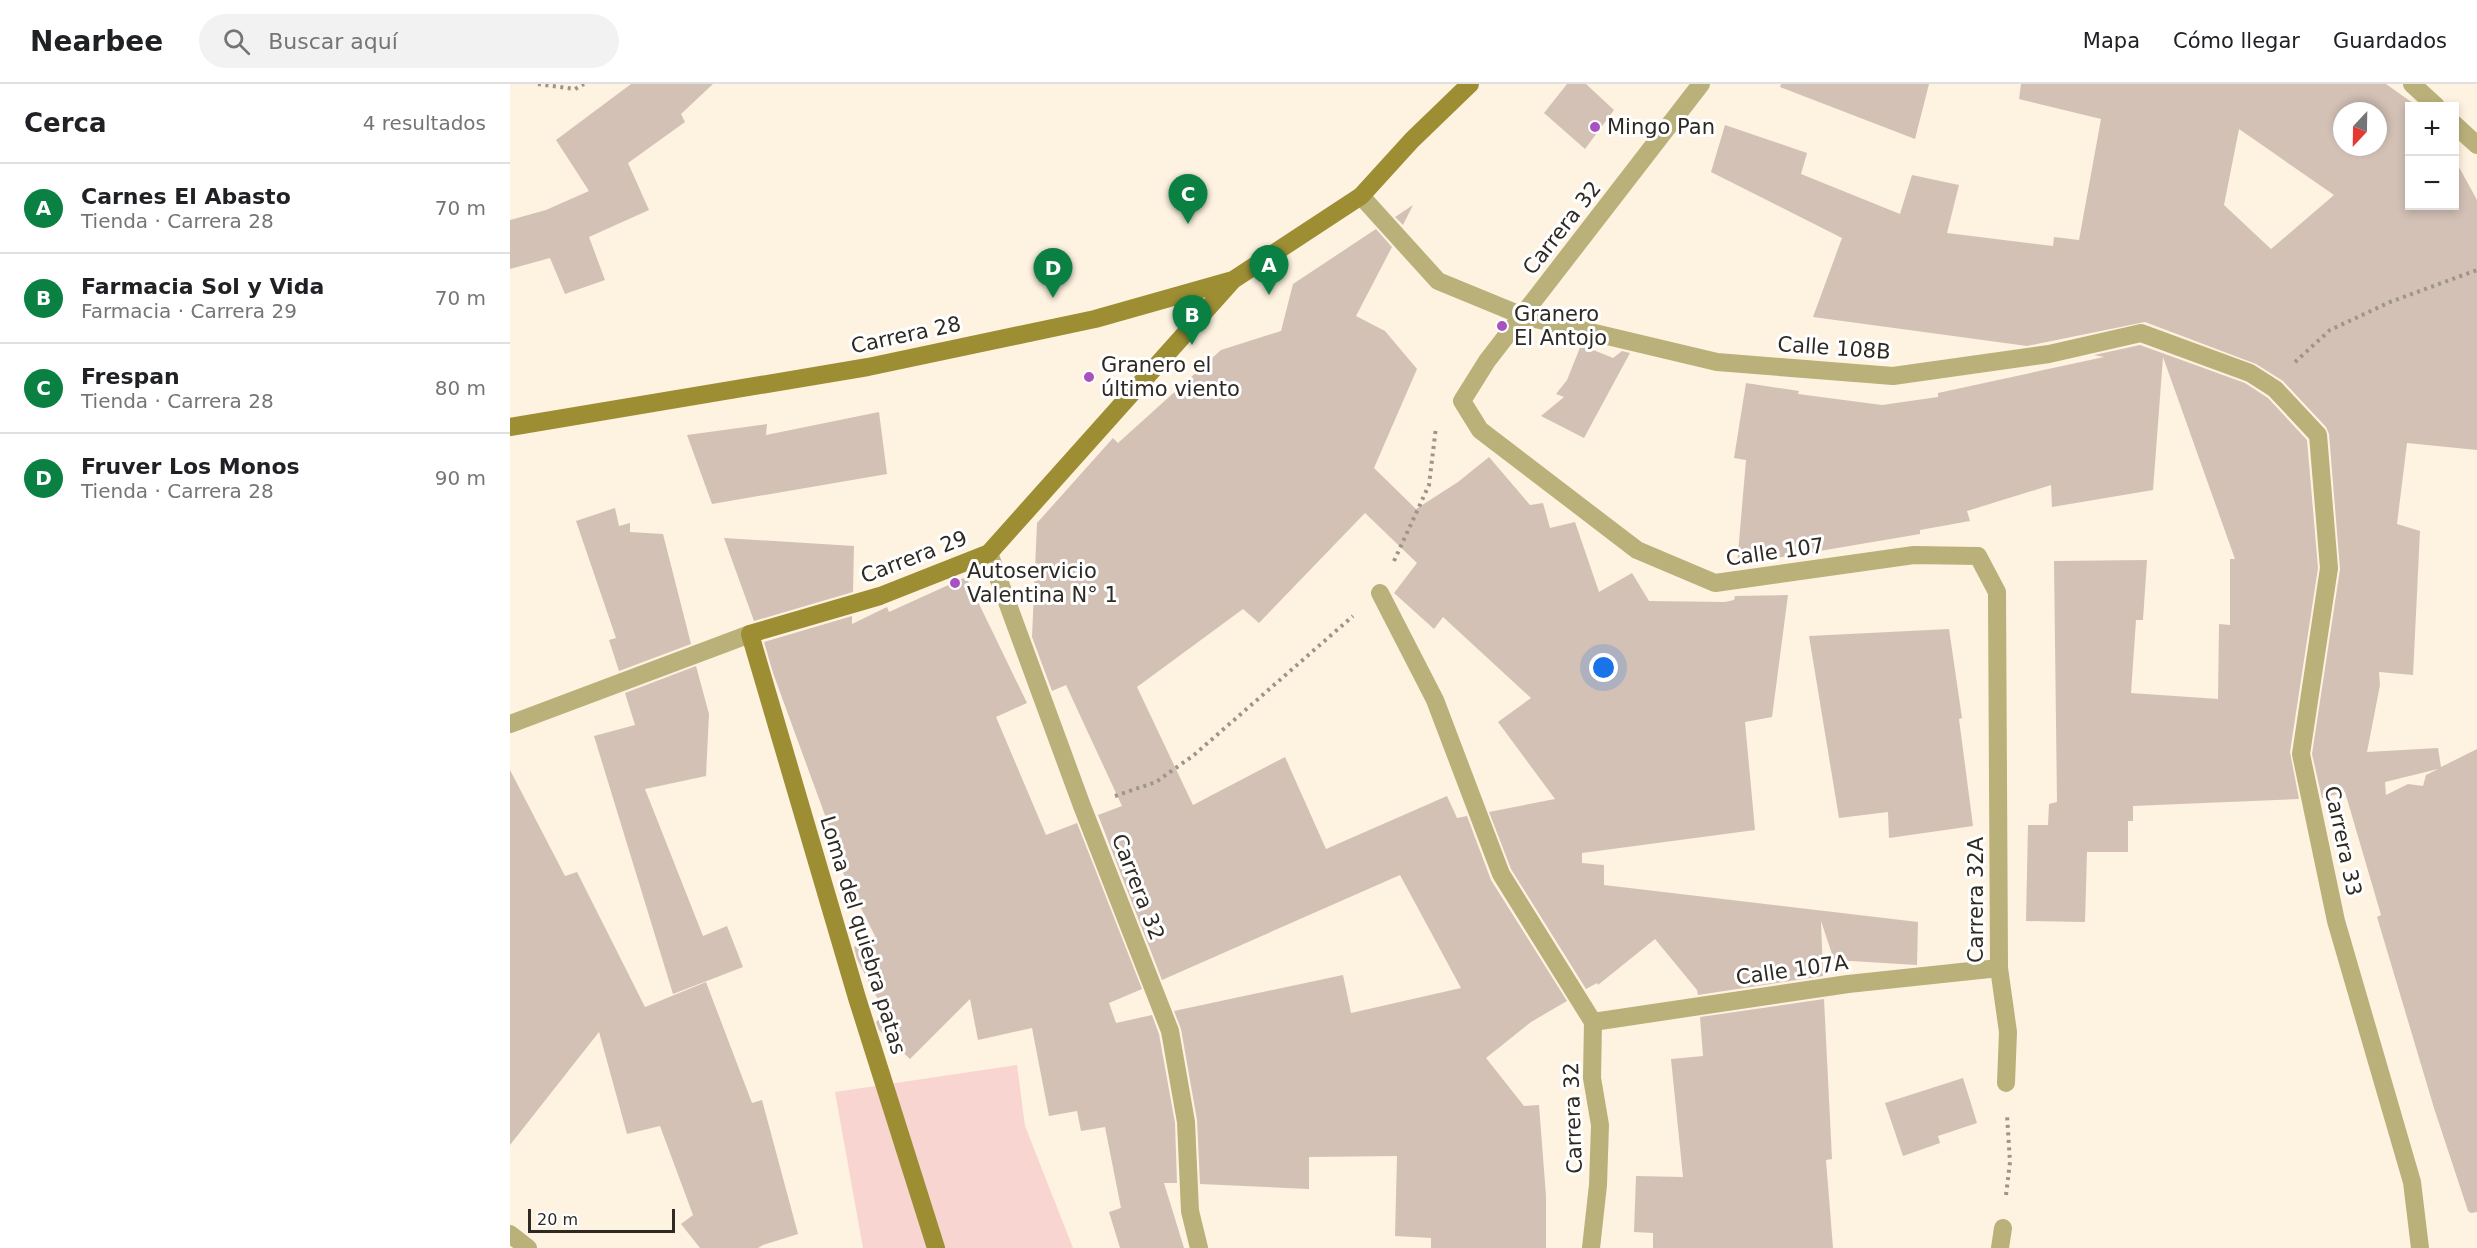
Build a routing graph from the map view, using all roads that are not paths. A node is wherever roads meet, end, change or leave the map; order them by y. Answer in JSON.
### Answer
{"nodes":[{"id":1,"x":1470,"y":84,"type":"edge"},
{"id":2,"x":1701,"y":84,"type":"edge"},
{"id":3,"x":2412,"y":84,"type":"edge"},
{"id":4,"x":2432,"y":102,"type":"edge"},
{"id":5,"x":2459,"y":129,"type":"edge"},
{"id":6,"x":2477,"y":145,"type":"edge"},
{"id":7,"x":1361,"y":196,"type":"junction"},
{"id":8,"x":1233,"y":280,"type":"junction"},
{"id":9,"x":1523,"y":316,"type":"junction"},
{"id":10,"x":1462,"y":401,"type":"joint"},
{"id":11,"x":510,"y":427,"type":"edge"},
{"id":12,"x":2318,"y":435,"type":"joint"},
{"id":13,"x":989,"y":553,"type":"junction"},
{"id":14,"x":1978,"y":556,"type":"joint"},
{"id":15,"x":1380,"y":593,"type":"road end"},
{"id":16,"x":750,"y":634,"type":"junction"},
{"id":17,"x":510,"y":724,"type":"edge"},
{"id":18,"x":1999,"y":968,"type":"junction"},
{"id":19,"x":1593,"y":1022,"type":"junction"},
{"id":20,"x":2006,"y":1083,"type":"road end"},
{"id":21,"x":2002,"y":1228,"type":"road end"},
{"id":22,"x":510,"y":1234,"type":"edge"},
{"id":23,"x":528,"y":1248,"type":"edge"},
{"id":24,"x":936,"y":1248,"type":"edge"},
{"id":25,"x":1199,"y":1248,"type":"edge"},
{"id":26,"x":1591,"y":1248,"type":"edge"},
{"id":27,"x":2000,"y":1248,"type":"edge"},
{"id":28,"x":2420,"y":1248,"type":"edge"}],
"edges":[{"from":1,"to":7,"type":"street","name":"Carrera 28"},
{"from":2,"to":9,"type":"street","name":"Carrera 32"},
{"from":3,"to":4,"type":"street"},
{"from":5,"to":6,"type":"street"},
{"from":7,"to":8,"type":"street","name":"Carrera 28"},
{"from":7,"to":9,"type":"street","name":"Calle 108B"},
{"from":8,"to":11,"type":"street","name":"Carrera 28"},
{"from":8,"to":13,"type":"street","name":"Carrera 29"},
{"from":9,"to":10,"type":"street","name":"Carrera 32"},
{"from":9,"to":12,"type":"street","name":"Calle 108B"},
{"from":10,"to":14,"type":"street","name":"Calle 107"},
{"from":12,"to":28,"type":"street","name":"Carrera 33"},
{"from":13,"to":16,"type":"street","name":"Carrera 29"},
{"from":13,"to":25,"type":"street","name":"Carrera 32"},
{"from":14,"to":18,"type":"street","name":"Carrera 32A"},
{"from":15,"to":19,"type":"street"},
{"from":16,"to":17,"type":"street","name":"Carrera 29"},
{"from":16,"to":24,"type":"street","name":"Loma del quiebra patas"},
{"from":18,"to":19,"type":"street","name":"Calle 107A"},
{"from":18,"to":20,"type":"street","name":"Carrera 32A"},
{"from":19,"to":26,"type":"street","name":"Carrera 32"},
{"from":21,"to":27,"type":"street"},
{"from":22,"to":23,"type":"street"}]}
